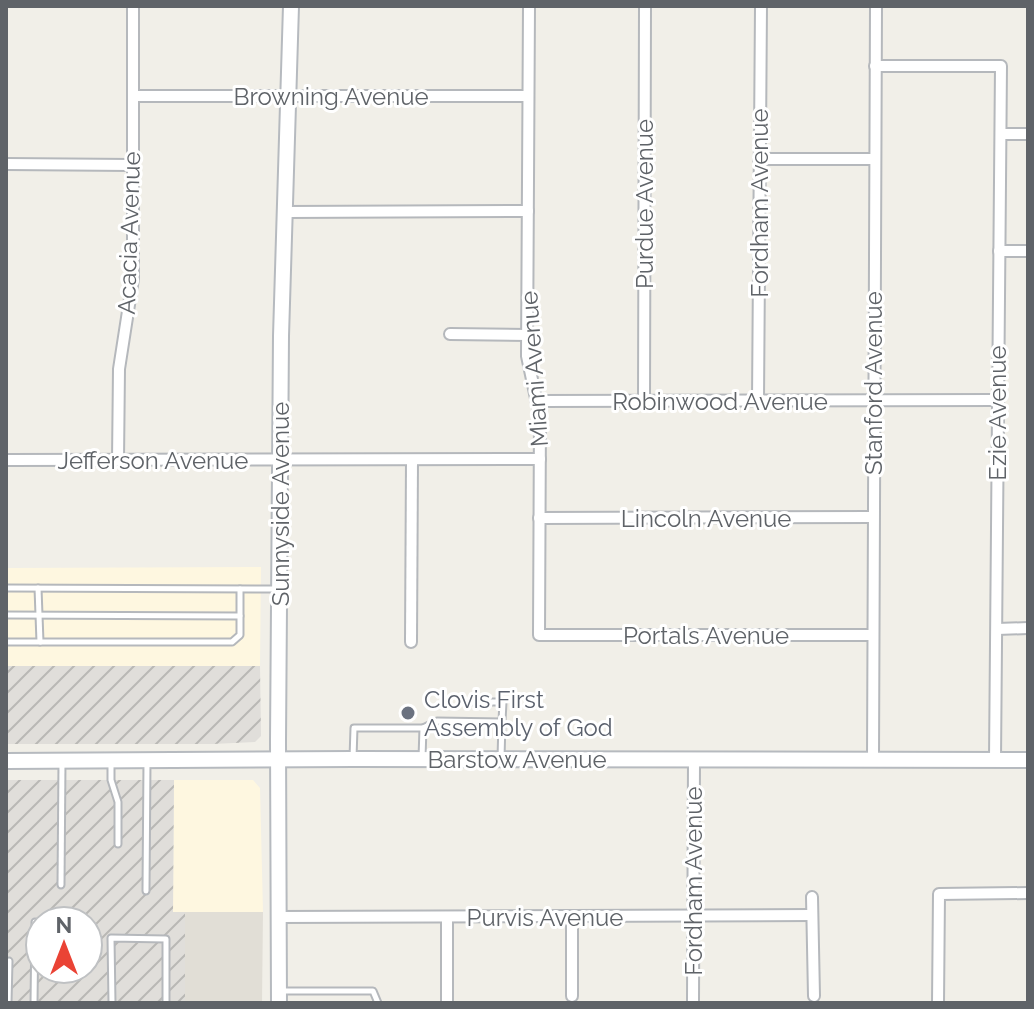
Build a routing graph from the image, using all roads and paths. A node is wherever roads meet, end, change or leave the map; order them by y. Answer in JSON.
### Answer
{"nodes":[{"id":1,"x":133,"y":6,"type":"edge"},
{"id":2,"x":291,"y":6,"type":"edge"},
{"id":3,"x":529,"y":6,"type":"edge"},
{"id":4,"x":645,"y":6,"type":"edge"},
{"id":5,"x":761,"y":6,"type":"edge"},
{"id":6,"x":876,"y":6,"type":"edge"},
{"id":7,"x":875,"y":66,"type":"junction"},
{"id":8,"x":290,"y":95,"type":"junction"},
{"id":9,"x":133,"y":96,"type":"junction"},
{"id":10,"x":528,"y":96,"type":"junction"},
{"id":11,"x":1001,"y":134,"type":"junction"},
{"id":12,"x":1028,"y":134,"type":"edge"},
{"id":13,"x":759,"y":159,"type":"junction"},
{"id":14,"x":874,"y":159,"type":"junction"},
{"id":15,"x":6,"y":164,"type":"edge"},
{"id":16,"x":131,"y":165,"type":"junction"},
{"id":17,"x":528,"y":211,"type":"junction"},
{"id":18,"x":286,"y":212,"type":"junction"},
{"id":19,"x":999,"y":251,"type":"junction"},
{"id":20,"x":1028,"y":251,"type":"edge"},
{"id":21,"x":450,"y":334,"type":"dead end"},
{"id":22,"x":528,"y":335,"type":"junction"},
{"id":23,"x":758,"y":400,"type":"junction"},
{"id":24,"x":996,"y":400,"type":"junction"},
{"id":25,"x":539,"y":401,"type":"junction"},
{"id":26,"x":644,"y":401,"type":"junction"},
{"id":27,"x":873,"y":401,"type":"junction"},
{"id":28,"x":540,"y":459,"type":"junction"},
{"id":29,"x":6,"y":460,"type":"edge"},
{"id":30,"x":118,"y":460,"type":"junction"},
{"id":31,"x":280,"y":460,"type":"junction"},
{"id":32,"x":412,"y":461,"type":"junction"},
{"id":33,"x":873,"y":517,"type":"junction"},
{"id":34,"x":539,"y":518,"type":"junction"},
{"id":35,"x":6,"y":588,"type":"edge"},
{"id":36,"x":38,"y":588,"type":"junction"},
{"id":37,"x":240,"y":589,"type":"junction"},
{"id":38,"x":280,"y":589,"type":"junction"},
{"id":39,"x":6,"y":615,"type":"edge"},
{"id":40,"x":39,"y":615,"type":"junction"},
{"id":41,"x":240,"y":616,"type":"junction"},
{"id":42,"x":1028,"y":628,"type":"edge"},
{"id":43,"x":997,"y":629,"type":"junction"},
{"id":44,"x":539,"y":635,"type":"joint"},
{"id":45,"x":872,"y":635,"type":"junction"},
{"id":46,"x":6,"y":642,"type":"edge"},
{"id":47,"x":40,"y":642,"type":"junction"},
{"id":48,"x":411,"y":642,"type":"dead end"},
{"id":49,"x":471,"y":702,"type":"dead end"},
{"id":50,"x":502,"y":722,"type":"junction"},
{"id":51,"x":423,"y":728,"type":"junction"},
{"id":52,"x":353,"y":759,"type":"junction"},
{"id":53,"x":422,"y":759,"type":"junction"},
{"id":54,"x":501,"y":759,"type":"junction"},
{"id":55,"x":147,"y":760,"type":"junction"},
{"id":56,"x":278,"y":760,"type":"junction"},
{"id":57,"x":694,"y":760,"type":"junction"},
{"id":58,"x":873,"y":760,"type":"junction"},
{"id":59,"x":995,"y":760,"type":"junction"},
{"id":60,"x":1028,"y":760,"type":"edge"},
{"id":61,"x":6,"y":761,"type":"edge"},
{"id":62,"x":62,"y":761,"type":"junction"},
{"id":63,"x":111,"y":761,"type":"junction"},
{"id":64,"x":118,"y":844,"type":"dead end"},
{"id":65,"x":61,"y":885,"type":"dead end"},
{"id":66,"x":146,"y":891,"type":"dead end"},
{"id":67,"x":1028,"y":893,"type":"edge"},
{"id":68,"x":812,"y":897,"type":"dead end"},
{"id":69,"x":812,"y":915,"type":"junction"},
{"id":70,"x":693,"y":916,"type":"junction"},
{"id":71,"x":277,"y":917,"type":"junction"},
{"id":72,"x":447,"y":917,"type":"junction"},
{"id":73,"x":572,"y":917,"type":"junction"},
{"id":74,"x":9,"y":961,"type":"dead end"},
{"id":75,"x":572,"y":996,"type":"dead end"},
{"id":76,"x":814,"y":996,"type":"dead end"},
{"id":77,"x":279,"y":997,"type":"edge"},
{"id":78,"x":8,"y":1003,"type":"edge"},
{"id":79,"x":112,"y":1003,"type":"edge"},
{"id":80,"x":166,"y":1003,"type":"edge"},
{"id":81,"x":378,"y":1003,"type":"edge"},
{"id":82,"x":447,"y":1003,"type":"edge"},
{"id":83,"x":693,"y":1003,"type":"edge"},
{"id":84,"x":938,"y":1003,"type":"edge"}],
"edges":[{"from":1,"to":9,"type":"street","name":"Acacia Avenue"},
{"from":2,"to":8,"type":"main road","name":"Sunnyside Avenue"},
{"from":3,"to":10,"type":"street","name":"Miami Avenue"},
{"from":4,"to":26,"type":"street","name":"Purdue Avenue"},
{"from":5,"to":13,"type":"street","name":"Fordham Avenue"},
{"from":6,"to":7,"type":"street","name":"Stanford Avenue"},
{"from":7,"to":11,"type":"street","name":"Ezie Avenue"},
{"from":7,"to":14,"type":"street","name":"Stanford Avenue"},
{"from":8,"to":9,"type":"street","name":"Browning Avenue"},
{"from":8,"to":10,"type":"street","name":"Browning Avenue"},
{"from":8,"to":18,"type":"main road","name":"Sunnyside Avenue"},
{"from":9,"to":16,"type":"street","name":"Acacia Avenue"},
{"from":10,"to":17,"type":"street","name":"Miami Avenue"},
{"from":11,"to":12,"type":"street"},
{"from":11,"to":19,"type":"street","name":"Ezie Avenue"},
{"from":13,"to":14,"type":"street"},
{"from":13,"to":23,"type":"street","name":"Fordham Avenue"},
{"from":14,"to":27,"type":"street","name":"Stanford Avenue"},
{"from":15,"to":16,"type":"street"},
{"from":16,"to":30,"type":"street","name":"Acacia Avenue"},
{"from":17,"to":18,"type":"street"},
{"from":17,"to":22,"type":"street","name":"Miami Avenue"},
{"from":18,"to":31,"type":"main road","name":"Sunnyside Avenue"},
{"from":19,"to":20,"type":"street"},
{"from":19,"to":24,"type":"street","name":"Ezie Avenue"},
{"from":21,"to":22,"type":"street"},
{"from":22,"to":25,"type":"street","name":"Miami Avenue"},
{"from":23,"to":26,"type":"street","name":"Robinwood Avenue"},
{"from":23,"to":27,"type":"street","name":"Robinwood Avenue"},
{"from":24,"to":27,"type":"street","name":"Robinwood Avenue"},
{"from":24,"to":43,"type":"street","name":"Ezie Avenue"},
{"from":25,"to":26,"type":"street","name":"Robinwood Avenue"},
{"from":25,"to":28,"type":"street","name":"Miami Avenue"},
{"from":27,"to":33,"type":"street","name":"Stanford Avenue"},
{"from":28,"to":32,"type":"street","name":"Jefferson Avenue"},
{"from":28,"to":34,"type":"street","name":"Miami Avenue"},
{"from":29,"to":30,"type":"street","name":"Jefferson Avenue"},
{"from":30,"to":31,"type":"street","name":"Jefferson Avenue"},
{"from":31,"to":32,"type":"street","name":"Jefferson Avenue"},
{"from":31,"to":38,"type":"main road","name":"Sunnyside Avenue"},
{"from":32,"to":48,"type":"street"},
{"from":33,"to":34,"type":"street","name":"Lincoln Avenue"},
{"from":33,"to":45,"type":"street","name":"Stanford Avenue"},
{"from":34,"to":44,"type":"street","name":"Miami Avenue"},
{"from":35,"to":36,"type":"lane"},
{"from":36,"to":37,"type":"lane"},
{"from":36,"to":40,"type":"lane"},
{"from":37,"to":38,"type":"lane"},
{"from":37,"to":41,"type":"lane"},
{"from":38,"to":56,"type":"main road","name":"Sunnyside Avenue"},
{"from":39,"to":40,"type":"lane"},
{"from":40,"to":41,"type":"lane"},
{"from":40,"to":47,"type":"lane"},
{"from":41,"to":47,"type":"lane"},
{"from":42,"to":43,"type":"street"},
{"from":43,"to":59,"type":"street","name":"Ezie Avenue"},
{"from":44,"to":45,"type":"street","name":"Portals Avenue"},
{"from":45,"to":58,"type":"street","name":"Stanford Avenue"},
{"from":46,"to":47,"type":"lane"},
{"from":49,"to":50,"type":"lane"},
{"from":50,"to":51,"type":"lane"},
{"from":50,"to":54,"type":"lane"},
{"from":51,"to":52,"type":"lane"},
{"from":51,"to":53,"type":"lane"},
{"from":52,"to":53,"type":"main road","name":"Barstow Avenue"},
{"from":52,"to":56,"type":"main road","name":"Barstow Avenue"},
{"from":53,"to":54,"type":"main road","name":"Barstow Avenue"},
{"from":54,"to":57,"type":"main road","name":"Barstow Avenue"},
{"from":55,"to":56,"type":"main road","name":"Barstow Avenue"},
{"from":55,"to":63,"type":"main road","name":"Barstow Avenue"},
{"from":55,"to":66,"type":"lane"},
{"from":56,"to":71,"type":"main road","name":"Sunnyside Avenue"},
{"from":57,"to":58,"type":"main road","name":"Barstow Avenue"},
{"from":57,"to":70,"type":"street","name":"Fordham Avenue"},
{"from":58,"to":59,"type":"main road","name":"Barstow Avenue"},
{"from":59,"to":60,"type":"main road","name":"Barstow Avenue"},
{"from":61,"to":62,"type":"main road","name":"Barstow Avenue"},
{"from":62,"to":63,"type":"main road","name":"Barstow Avenue"},
{"from":62,"to":65,"type":"lane"},
{"from":63,"to":64,"type":"lane"},
{"from":67,"to":84,"type":"street"},
{"from":68,"to":69,"type":"street"},
{"from":69,"to":70,"type":"street","name":"Purvis Avenue"},
{"from":69,"to":76,"type":"street"},
{"from":70,"to":73,"type":"street","name":"Purvis Avenue"},
{"from":70,"to":83,"type":"street","name":"Fordham Avenue"},
{"from":71,"to":72,"type":"street","name":"Purvis Avenue"},
{"from":71,"to":77,"type":"main road","name":"Sunnyside Avenue"},
{"from":72,"to":73,"type":"street","name":"Purvis Avenue"},
{"from":72,"to":82,"type":"street"},
{"from":73,"to":75,"type":"street"},
{"from":74,"to":78,"type":"lane"},
{"from":77,"to":81,"type":"lane"},
{"from":79,"to":80,"type":"lane"}]}
